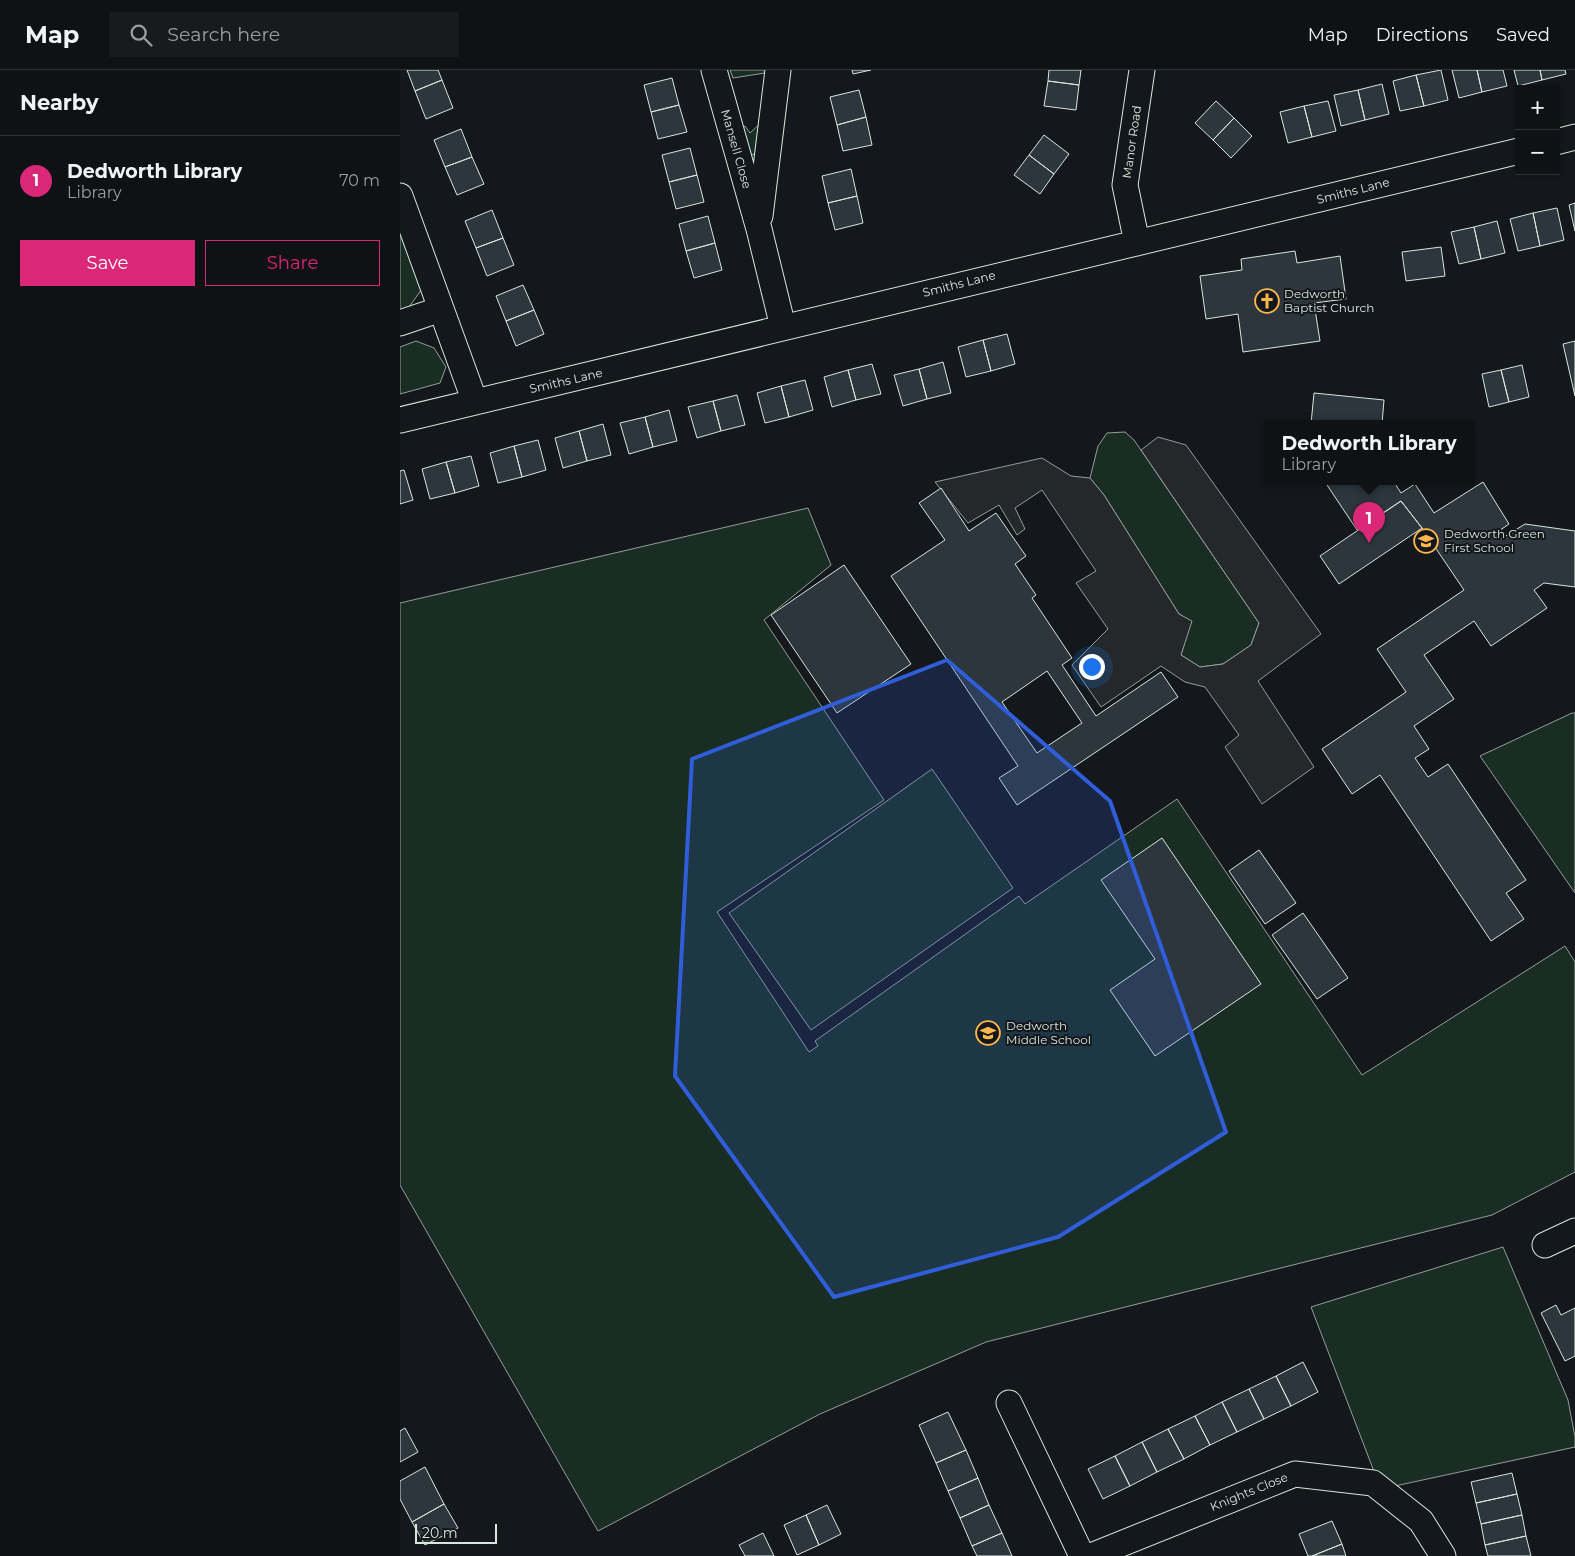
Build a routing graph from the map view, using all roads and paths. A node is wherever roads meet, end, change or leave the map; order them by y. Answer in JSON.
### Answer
{"nodes":[{"id":1,"x":714,"y":70,"type":"edge"},
{"id":2,"x":778,"y":70,"type":"edge"},
{"id":3,"x":1142,"y":70,"type":"edge"},
{"id":4,"x":1575,"y":137,"type":"edge"},
{"id":5,"x":1560,"y":141,"type":"edge"},
{"id":6,"x":1515,"y":152,"type":"edge"},
{"id":7,"x":400,"y":196,"type":"edge"},
{"id":8,"x":759,"y":228,"type":"junction"},
{"id":9,"x":1137,"y":243,"type":"junction"},
{"id":10,"x":441,"y":308,"type":"junction"},
{"id":11,"x":400,"y":323,"type":"edge"},
{"id":12,"x":783,"y":326,"type":"junction"},
{"id":13,"x":474,"y":402,"type":"junction"},
{"id":14,"x":400,"y":420,"type":"edge"},
{"id":15,"x":1575,"y":1231,"type":"edge"},
{"id":16,"x":1545,"y":1245,"type":"dead end"},
{"id":17,"x":1009,"y":1403,"type":"dead end"},
{"id":18,"x":1082,"y":1556,"type":"edge"},
{"id":19,"x":1091,"y":1556,"type":"edge"},
{"id":20,"x":1442,"y":1556,"type":"edge"}],
"edges":[{"from":1,"to":8,"type":"street","name":"Mansell Close"},
{"from":2,"to":8,"type":"street","name":"Mansell Close"},
{"from":3,"to":9,"type":"street","name":"Manor Road"},
{"from":4,"to":5,"type":"street"},
{"from":6,"to":9,"type":"street","name":"Smiths Lane"},
{"from":7,"to":10,"type":"street"},
{"from":8,"to":12,"type":"street","name":"Mansell Close"},
{"from":9,"to":12,"type":"street","name":"Smiths Lane"},
{"from":10,"to":11,"type":"street"},
{"from":10,"to":13,"type":"street"},
{"from":12,"to":13,"type":"street","name":"Smiths Lane"},
{"from":13,"to":14,"type":"street","name":"Smiths Lane"},
{"from":15,"to":16,"type":"street"},
{"from":17,"to":18,"type":"street"},
{"from":19,"to":20,"type":"street","name":"Knights Close"}]}
